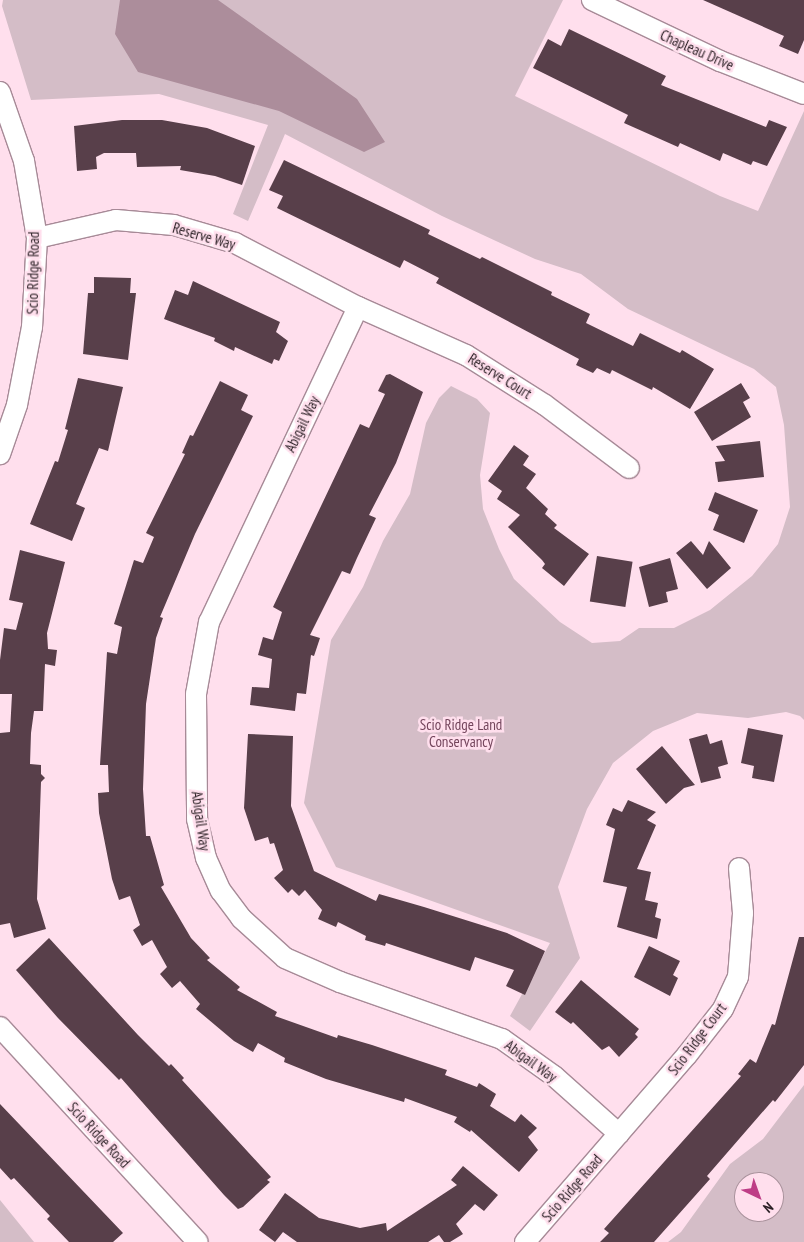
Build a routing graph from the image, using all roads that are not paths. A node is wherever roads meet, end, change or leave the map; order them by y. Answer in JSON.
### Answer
{"nodes":[{"id":1,"x":592,"y":0,"type":"edge"},
{"id":2,"x":0,"y":92,"type":"edge"},
{"id":3,"x":804,"y":94,"type":"edge"},
{"id":4,"x":37,"y":238,"type":"junction"},
{"id":5,"x":358,"y":307,"type":"junction"},
{"id":6,"x":0,"y":454,"type":"edge"},
{"id":7,"x":629,"y":468,"type":"dead end"},
{"id":8,"x":739,"y":868,"type":"dead end"},
{"id":9,"x":0,"y":1027,"type":"edge"},
{"id":10,"x":619,"y":1134,"type":"junction"},
{"id":11,"x":198,"y":1242,"type":"edge"},
{"id":12,"x":525,"y":1242,"type":"edge"}],
"edges":[{"from":1,"to":3,"type":"street","name":"Chapleau Drive"},
{"from":2,"to":4,"type":"street","name":"Scio Ridge Road"},
{"from":4,"to":5,"type":"street","name":"Reserve Way"},
{"from":4,"to":6,"type":"street","name":"Scio Ridge Road"},
{"from":5,"to":7,"type":"street","name":"Reserve Court"},
{"from":5,"to":10,"type":"street","name":"Abigail Way"},
{"from":8,"to":10,"type":"street","name":"Scio Ridge Court"},
{"from":9,"to":11,"type":"street","name":"Scio Ridge Road"},
{"from":10,"to":12,"type":"street","name":"Scio Ridge Road"}]}
